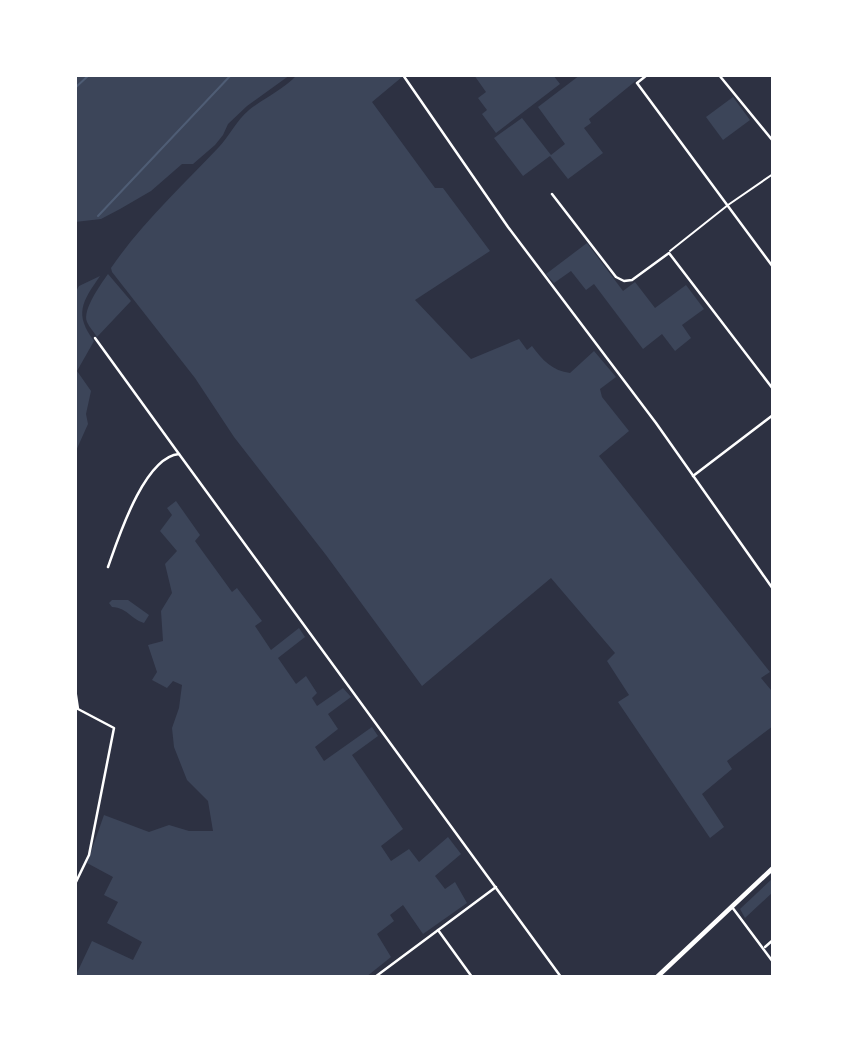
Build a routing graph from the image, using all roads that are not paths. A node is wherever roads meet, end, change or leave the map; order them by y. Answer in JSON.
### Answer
{"nodes":[{"id":1,"x":403,"y":75,"type":"edge"},
{"id":2,"x":647,"y":75,"type":"edge"},
{"id":3,"x":719,"y":75,"type":"edge"},
{"id":4,"x":773,"y":141,"type":"edge"},
{"id":5,"x":773,"y":174,"type":"edge"},
{"id":6,"x":552,"y":194,"type":"dead end"},
{"id":7,"x":728,"y":205,"type":"junction"},
{"id":8,"x":669,"y":253,"type":"junction"},
{"id":9,"x":773,"y":267,"type":"edge"},
{"id":10,"x":95,"y":338,"type":"dead end"},
{"id":11,"x":773,"y":389,"type":"edge"},
{"id":12,"x":773,"y":415,"type":"edge"},
{"id":13,"x":179,"y":454,"type":"junction"},
{"id":14,"x":693,"y":476,"type":"junction"},
{"id":15,"x":108,"y":567,"type":"dead end"},
{"id":16,"x":773,"y":589,"type":"edge"},
{"id":17,"x":75,"y":689,"type":"edge"},
{"id":18,"x":773,"y":867,"type":"edge"},
{"id":19,"x":75,"y":884,"type":"edge"},
{"id":20,"x":496,"y":887,"type":"junction"},
{"id":21,"x":732,"y":907,"type":"junction"},
{"id":22,"x":438,"y":930,"type":"junction"},
{"id":23,"x":773,"y":940,"type":"edge"},
{"id":24,"x":764,"y":948,"type":"junction"},
{"id":25,"x":773,"y":962,"type":"edge"},
{"id":26,"x":375,"y":977,"type":"edge"},
{"id":27,"x":472,"y":977,"type":"edge"},
{"id":28,"x":561,"y":977,"type":"edge"},
{"id":29,"x":657,"y":977,"type":"edge"}],
"edges":[{"from":1,"to":14,"type":"street"},
{"from":2,"to":7,"type":"street"},
{"from":3,"to":4,"type":"street"},
{"from":5,"to":7,"type":"lane"},
{"from":6,"to":8,"type":"street"},
{"from":7,"to":8,"type":"lane"},
{"from":7,"to":9,"type":"street"},
{"from":8,"to":11,"type":"street"},
{"from":10,"to":13,"type":"street"},
{"from":12,"to":14,"type":"street"},
{"from":13,"to":15,"type":"street"},
{"from":13,"to":20,"type":"street"},
{"from":14,"to":16,"type":"street"},
{"from":17,"to":19,"type":"street"},
{"from":18,"to":21,"type":"highway"},
{"from":20,"to":22,"type":"street"},
{"from":20,"to":28,"type":"street"},
{"from":21,"to":24,"type":"street"},
{"from":21,"to":29,"type":"highway"},
{"from":22,"to":26,"type":"street"},
{"from":22,"to":27,"type":"street"},
{"from":23,"to":24,"type":"street"},
{"from":24,"to":25,"type":"street"}]}
